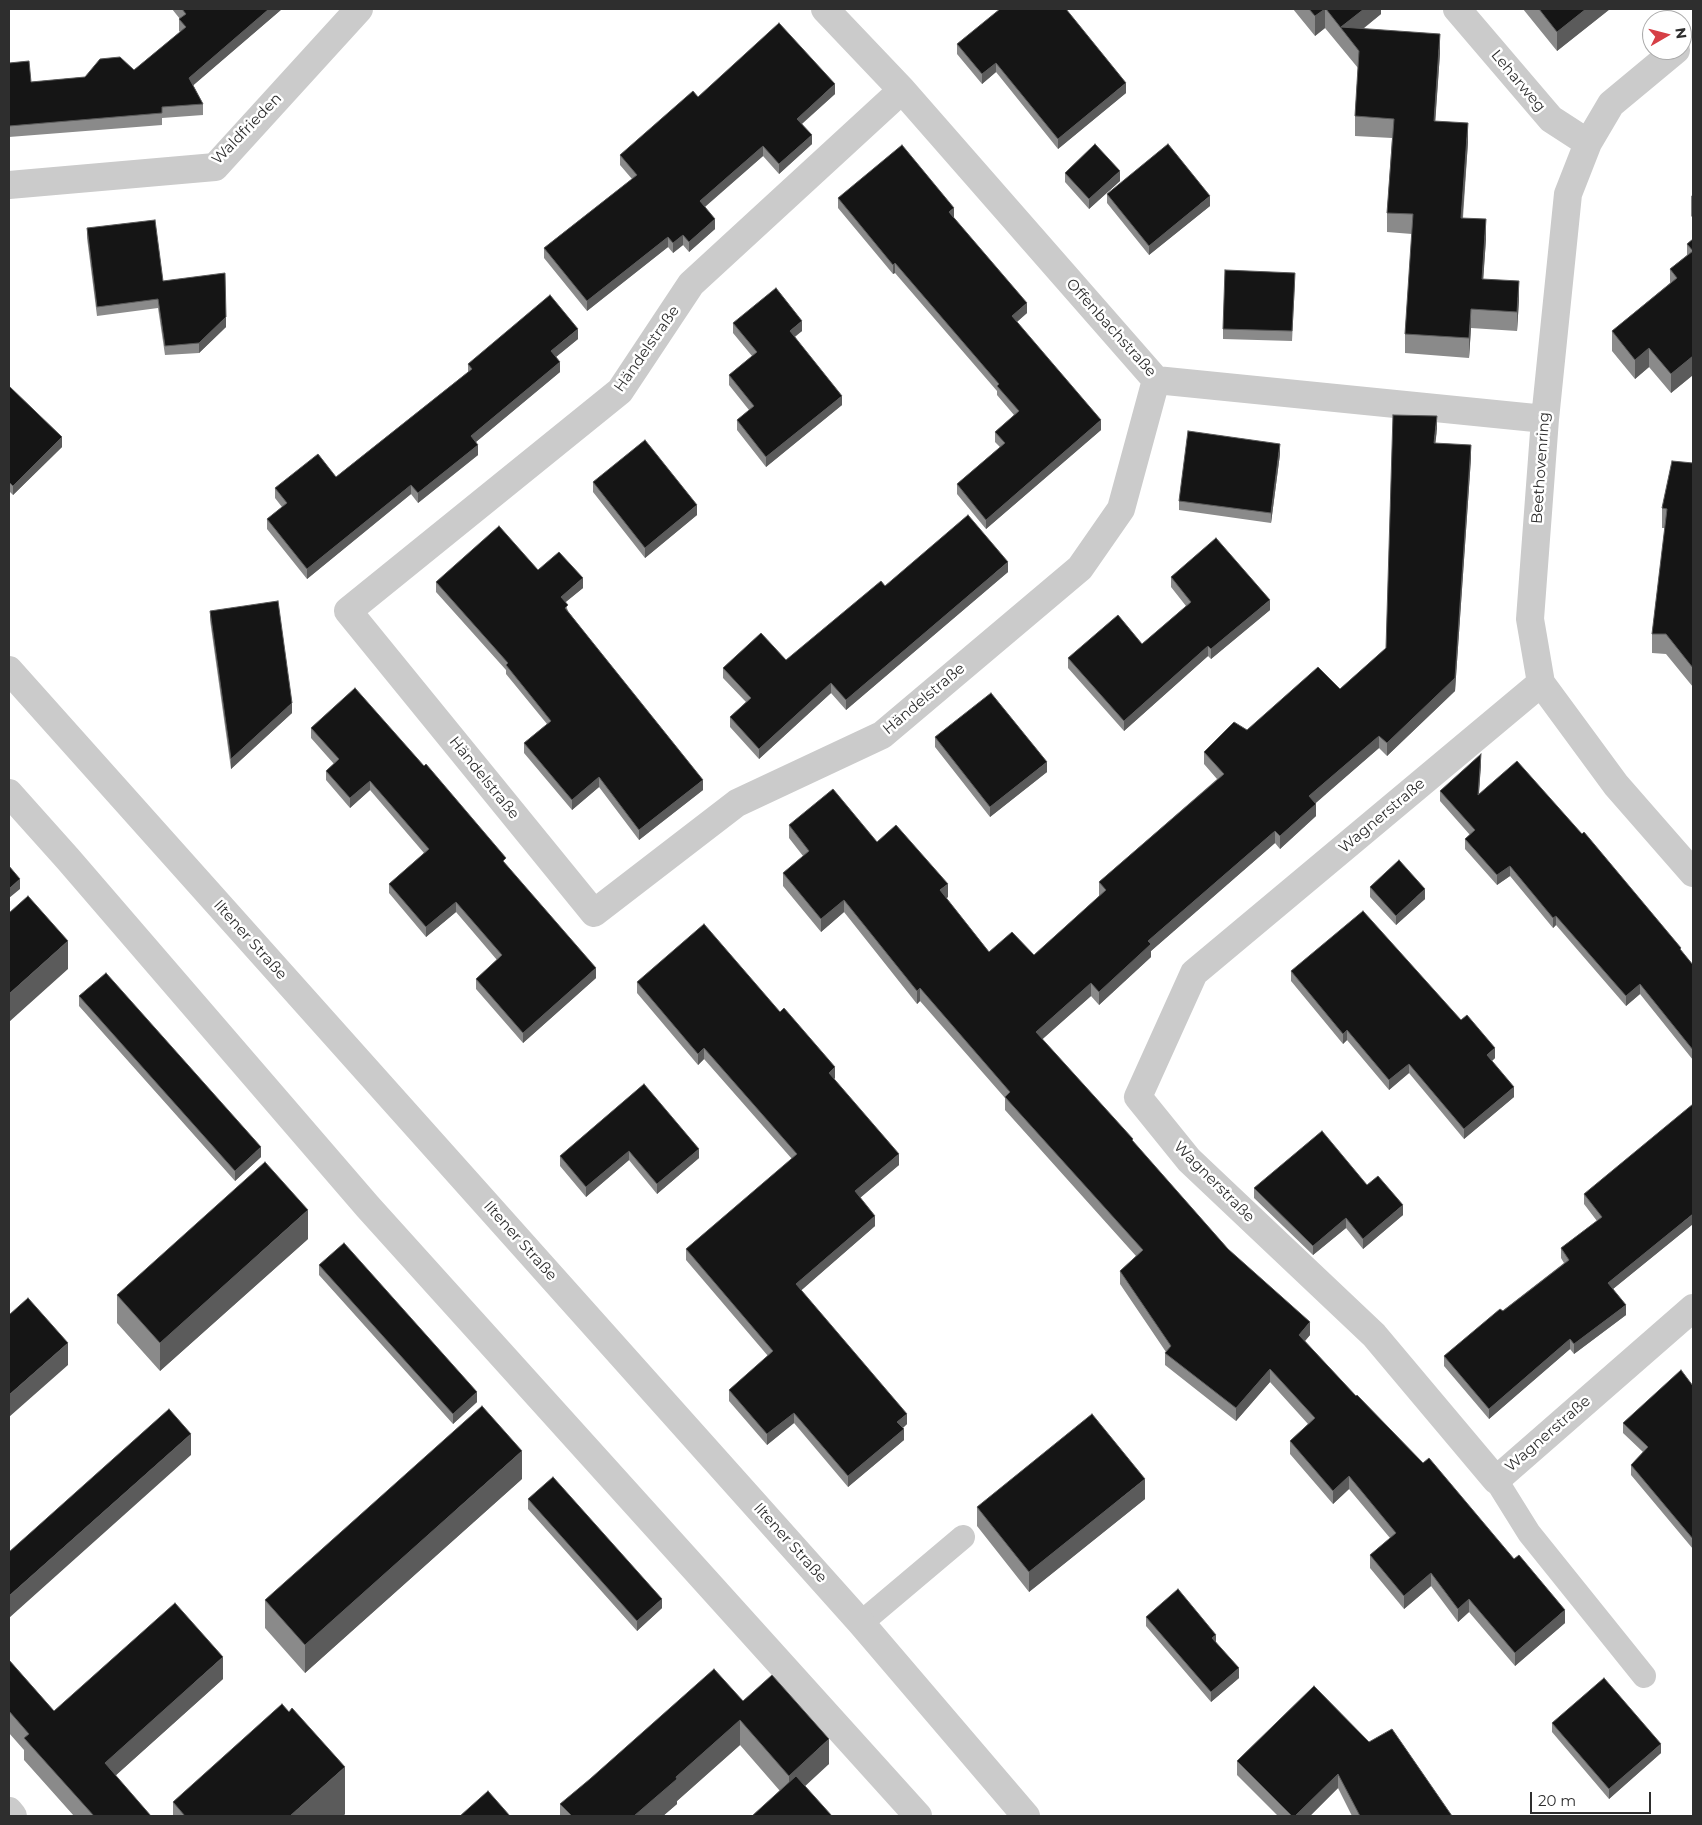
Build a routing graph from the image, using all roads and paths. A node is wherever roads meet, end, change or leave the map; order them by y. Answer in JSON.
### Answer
{"nodes":[{"id":1,"x":359,"y":9,"type":"edge"},
{"id":2,"x":825,"y":9,"type":"edge"},
{"id":3,"x":1457,"y":9,"type":"edge"},
{"id":4,"x":1664,"y":60,"type":"edge"},
{"id":5,"x":902,"y":90,"type":"junction"},
{"id":6,"x":1588,"y":143,"type":"junction"},
{"id":7,"x":9,"y":186,"type":"edge"},
{"id":8,"x":1156,"y":380,"type":"junction"},
{"id":9,"x":1545,"y":420,"type":"junction"},
{"id":10,"x":9,"y":670,"type":"edge"},
{"id":11,"x":1541,"y":683,"type":"junction"},
{"id":12,"x":9,"y":793,"type":"edge"},
{"id":13,"x":1693,"y":873,"type":"edge"},
{"id":14,"x":1693,"y":1308,"type":"edge"},
{"id":15,"x":1496,"y":1480,"type":"junction"},
{"id":16,"x":963,"y":1536,"type":"dead end"},
{"id":17,"x":861,"y":1623,"type":"junction"},
{"id":18,"x":1644,"y":1676,"type":"dead end"},
{"id":19,"x":9,"y":1811,"type":"edge"},
{"id":20,"x":13,"y":1816,"type":"edge"},
{"id":21,"x":918,"y":1816,"type":"edge"},
{"id":22,"x":1026,"y":1816,"type":"edge"}],
"edges":[{"from":1,"to":7,"type":"street","name":"Waldfrieden"},
{"from":2,"to":5,"type":"street","name":"Offenbachstraße"},
{"from":3,"to":6,"type":"street","name":"Leharweg"},
{"from":4,"to":6,"type":"street","name":"Beethovenring"},
{"from":5,"to":8,"type":"street","name":"Offenbachstraße"},
{"from":5,"to":8,"type":"street","name":"Händelstraße"},
{"from":6,"to":9,"type":"street","name":"Beethovenring"},
{"from":8,"to":9,"type":"street","name":"Offenbachstraße"},
{"from":9,"to":11,"type":"street","name":"Beethovenring"},
{"from":10,"to":17,"type":"street","name":"Iltener Straße"},
{"from":11,"to":13,"type":"street","name":"Beethovenring"},
{"from":11,"to":15,"type":"street","name":"Wagnerstraße"},
{"from":12,"to":21,"type":"street"},
{"from":14,"to":15,"type":"street","name":"Wagnerstraße"},
{"from":15,"to":18,"type":"lane"},
{"from":16,"to":17,"type":"lane"},
{"from":17,"to":22,"type":"street","name":"Iltener Straße"},
{"from":19,"to":20,"type":"street"}]}
